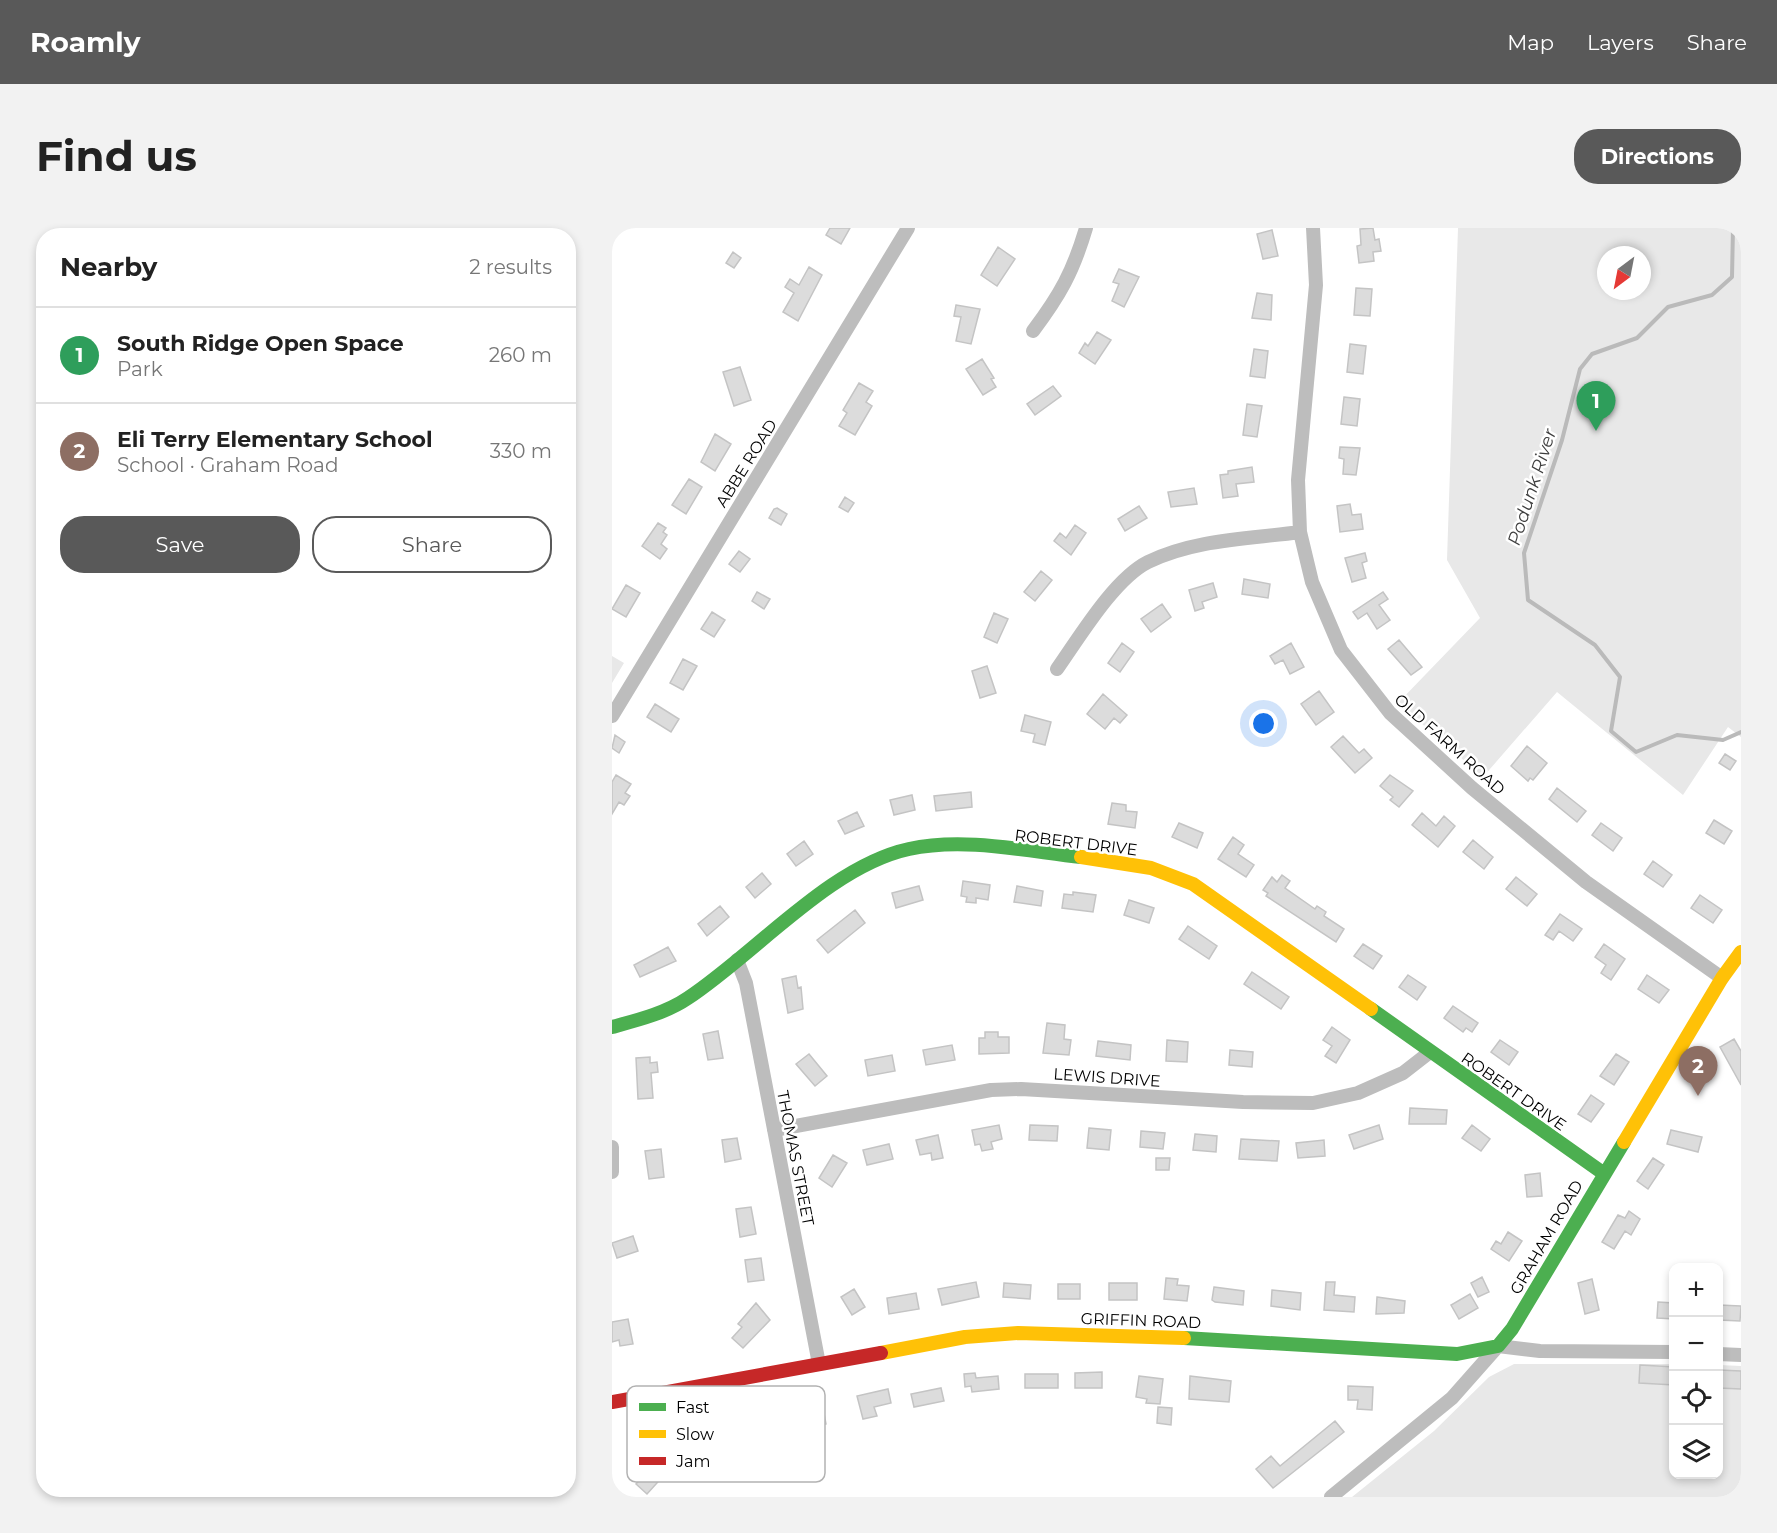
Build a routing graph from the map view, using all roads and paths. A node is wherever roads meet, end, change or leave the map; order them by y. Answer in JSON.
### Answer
{"nodes":[{"id":1,"x":908,"y":228,"type":"edge"},
{"id":2,"x":1086,"y":228,"type":"edge"},
{"id":3,"x":1313,"y":228,"type":"edge"},
{"id":4,"x":1033,"y":331,"type":"dead end"},
{"id":5,"x":1300,"y":532,"type":"junction"},
{"id":6,"x":1057,"y":669,"type":"dead end"},
{"id":7,"x":612,"y":716,"type":"edge"},
{"id":8,"x":1741,"y":952,"type":"edge"},
{"id":9,"x":737,"y":960,"type":"junction"},
{"id":10,"x":1722,"y":978,"type":"junction"},
{"id":11,"x":612,"y":1027,"type":"edge"},
{"id":12,"x":1430,"y":1052,"type":"junction"},
{"id":13,"x":774,"y":1130,"type":"junction"},
{"id":14,"x":612,"y":1147,"type":"edge"},
{"id":15,"x":612,"y":1172,"type":"edge"},
{"id":16,"x":1603,"y":1173,"type":"junction"},
{"id":17,"x":1498,"y":1346,"type":"junction"},
{"id":18,"x":1669,"y":1352,"type":"edge"},
{"id":19,"x":1723,"y":1354,"type":"edge"},
{"id":20,"x":1741,"y":1355,"type":"edge"},
{"id":21,"x":819,"y":1364,"type":"junction"},
{"id":22,"x":699,"y":1386,"type":"edge"},
{"id":23,"x":627,"y":1399,"type":"edge"},
{"id":24,"x":612,"y":1402,"type":"edge"},
{"id":25,"x":1331,"y":1497,"type":"edge"}],
"edges":[{"from":1,"to":7,"type":"street","name":"ABBE ROAD"},
{"from":2,"to":4,"type":"street"},
{"from":3,"to":5,"type":"street","name":"OLD FARM ROAD"},
{"from":5,"to":6,"type":"street"},
{"from":5,"to":10,"type":"street","name":"OLD FARM ROAD"},
{"from":8,"to":10,"type":"street","name":"GRAHAM ROAD"},
{"from":9,"to":11,"type":"street","name":"ROBERT DRIVE"},
{"from":9,"to":12,"type":"street","name":"ROBERT DRIVE"},
{"from":9,"to":13,"type":"street","name":"THOMAS STREET"},
{"from":10,"to":16,"type":"street","name":"GRAHAM ROAD"},
{"from":12,"to":13,"type":"street","name":"LEWIS DRIVE"},
{"from":12,"to":16,"type":"street","name":"ROBERT DRIVE"},
{"from":13,"to":21,"type":"street","name":"THOMAS STREET"},
{"from":14,"to":15,"type":"street"},
{"from":16,"to":17,"type":"street","name":"GRAHAM ROAD"},
{"from":17,"to":18,"type":"street","name":"GRIFFIN ROAD"},
{"from":17,"to":21,"type":"street","name":"GRIFFIN ROAD"},
{"from":17,"to":25,"type":"street","name":"GRAHAM ROAD"},
{"from":19,"to":20,"type":"street"},
{"from":21,"to":22,"type":"street","name":"GRIFFIN ROAD"},
{"from":23,"to":24,"type":"street","name":"GRIFFIN ROAD"}]}
